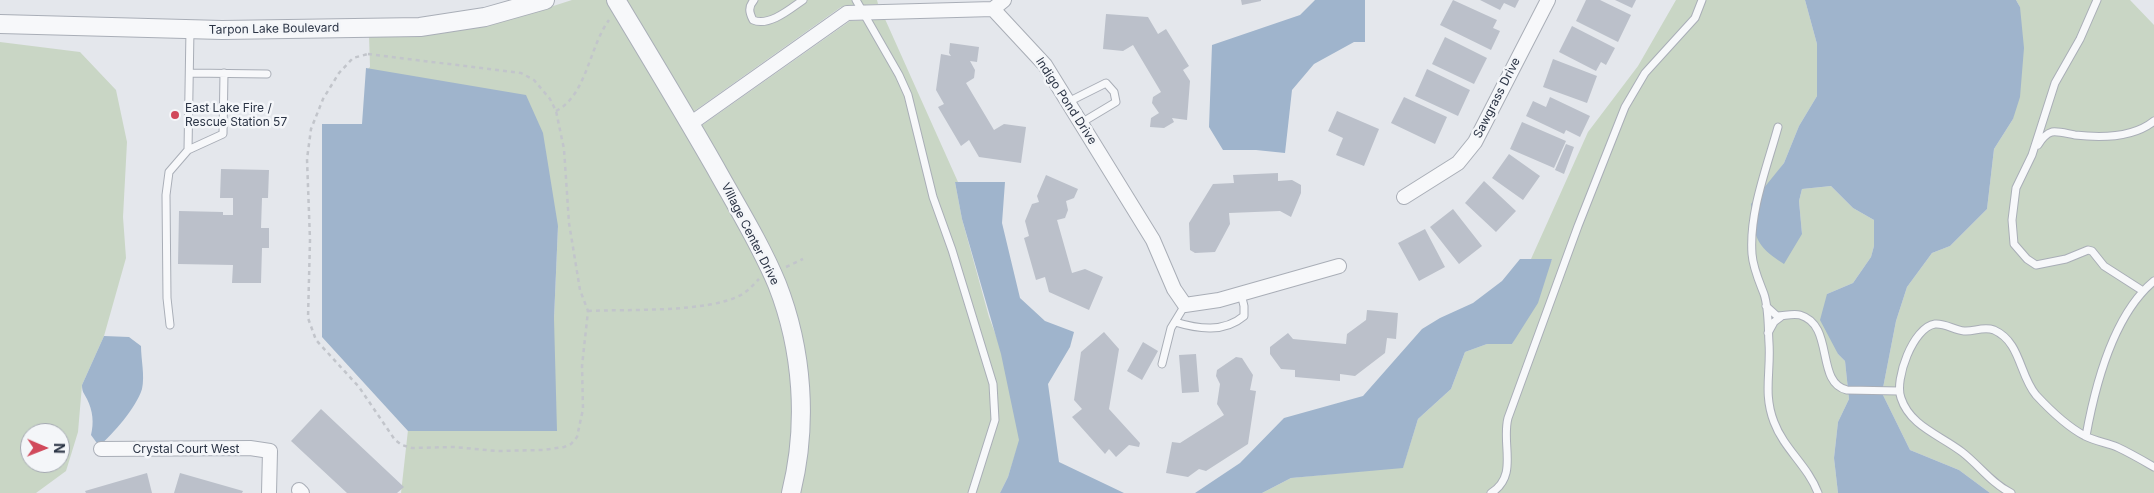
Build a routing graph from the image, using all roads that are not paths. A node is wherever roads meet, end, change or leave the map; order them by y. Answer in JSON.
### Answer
{"nodes":[{"id":1,"x":545,"y":0,"type":"edge"},
{"id":2,"x":754,"y":0,"type":"edge"},
{"id":3,"x":803,"y":0,"type":"edge"},
{"id":4,"x":1548,"y":0,"type":"edge"},
{"id":5,"x":1702,"y":0,"type":"edge"},
{"id":6,"x":2096,"y":0,"type":"edge"},
{"id":7,"x":998,"y":4,"type":"edge"},
{"id":8,"x":619,"y":5,"type":"edge"},
{"id":9,"x":859,"y":6,"type":"edge"},
{"id":10,"x":0,"y":24,"type":"edge"},
{"id":11,"x":190,"y":29,"type":"junction"},
{"id":12,"x":190,"y":73,"type":"junction"},
{"id":13,"x":224,"y":73,"type":"junction"},
{"id":14,"x":266,"y":74,"type":"dead end"},
{"id":15,"x":1068,"y":102,"type":"junction"},
{"id":16,"x":2154,"y":121,"type":"edge"},
{"id":17,"x":1081,"y":123,"type":"junction"},
{"id":18,"x":690,"y":124,"type":"junction"},
{"id":19,"x":1778,"y":127,"type":"dead end"},
{"id":20,"x":188,"y":150,"type":"junction"},
{"id":21,"x":2033,"y":152,"type":"junction"},
{"id":22,"x":1404,"y":196,"type":"dead end"},
{"id":23,"x":1339,"y":266,"type":"dead end"},
{"id":24,"x":2154,"y":281,"type":"edge"},
{"id":25,"x":2143,"y":291,"type":"junction"},
{"id":26,"x":1241,"y":294,"type":"junction"},
{"id":27,"x":1185,"y":305,"type":"junction"},
{"id":28,"x":1766,"y":306,"type":"junction"},
{"id":29,"x":1782,"y":316,"type":"junction"},
{"id":30,"x":1175,"y":322,"type":"junction"},
{"id":31,"x":170,"y":325,"type":"dead end"},
{"id":32,"x":1768,"y":333,"type":"junction"},
{"id":33,"x":1162,"y":364,"type":"dead end"},
{"id":34,"x":1896,"y":391,"type":"junction"},
{"id":35,"x":2086,"y":436,"type":"junction"},
{"id":36,"x":100,"y":449,"type":"dead end"},
{"id":37,"x":2154,"y":467,"type":"edge"},
{"id":38,"x":269,"y":493,"type":"edge"},
{"id":39,"x":791,"y":493,"type":"edge"},
{"id":40,"x":972,"y":493,"type":"edge"},
{"id":41,"x":1491,"y":493,"type":"edge"},
{"id":42,"x":1818,"y":493,"type":"edge"},
{"id":43,"x":2011,"y":493,"type":"edge"}],
"edges":[{"from":1,"to":11,"type":"street","name":"Tarpon Lake Boulevard"},
{"from":2,"to":3,"type":"lane"},
{"from":4,"to":22,"type":"street","name":"Sawgrass Drive"},
{"from":5,"to":41,"type":"lane"},
{"from":6,"to":21,"type":"lane"},
{"from":7,"to":9,"type":"street","name":"Indigo Pond Drive"},
{"from":7,"to":15,"type":"street","name":"Indigo Pond Drive"},
{"from":8,"to":18,"type":"street","name":"Village Center Drive"},
{"from":9,"to":18,"type":"street","name":"Indigo Pond Drive"},
{"from":9,"to":40,"type":"lane"},
{"from":10,"to":11,"type":"street","name":"Tarpon Lake Boulevard"},
{"from":11,"to":12,"type":"lane"},
{"from":12,"to":13,"type":"lane"},
{"from":12,"to":20,"type":"lane"},
{"from":13,"to":14,"type":"lane"},
{"from":13,"to":20,"type":"lane"},
{"from":15,"to":17,"type":"street","name":"Indigo Pond Drive"},
{"from":15,"to":17,"type":"lane"},
{"from":16,"to":21,"type":"lane"},
{"from":17,"to":27,"type":"street","name":"Indigo Pond Drive"},
{"from":18,"to":39,"type":"street","name":"Village Center Drive"},
{"from":19,"to":28,"type":"lane"},
{"from":20,"to":31,"type":"lane"},
{"from":21,"to":25,"type":"lane"},
{"from":23,"to":26,"type":"street"},
{"from":24,"to":25,"type":"lane"},
{"from":25,"to":35,"type":"lane"},
{"from":26,"to":27,"type":"street"},
{"from":26,"to":30,"type":"lane"},
{"from":27,"to":30,"type":"lane"},
{"from":28,"to":29,"type":"lane"},
{"from":28,"to":32,"type":"lane"},
{"from":29,"to":32,"type":"lane"},
{"from":29,"to":34,"type":"lane"},
{"from":30,"to":33,"type":"lane"},
{"from":32,"to":42,"type":"lane"},
{"from":34,"to":35,"type":"lane"},
{"from":34,"to":43,"type":"lane"},
{"from":35,"to":37,"type":"lane"},
{"from":36,"to":38,"type":"street","name":"Crystal Court West"}]}
